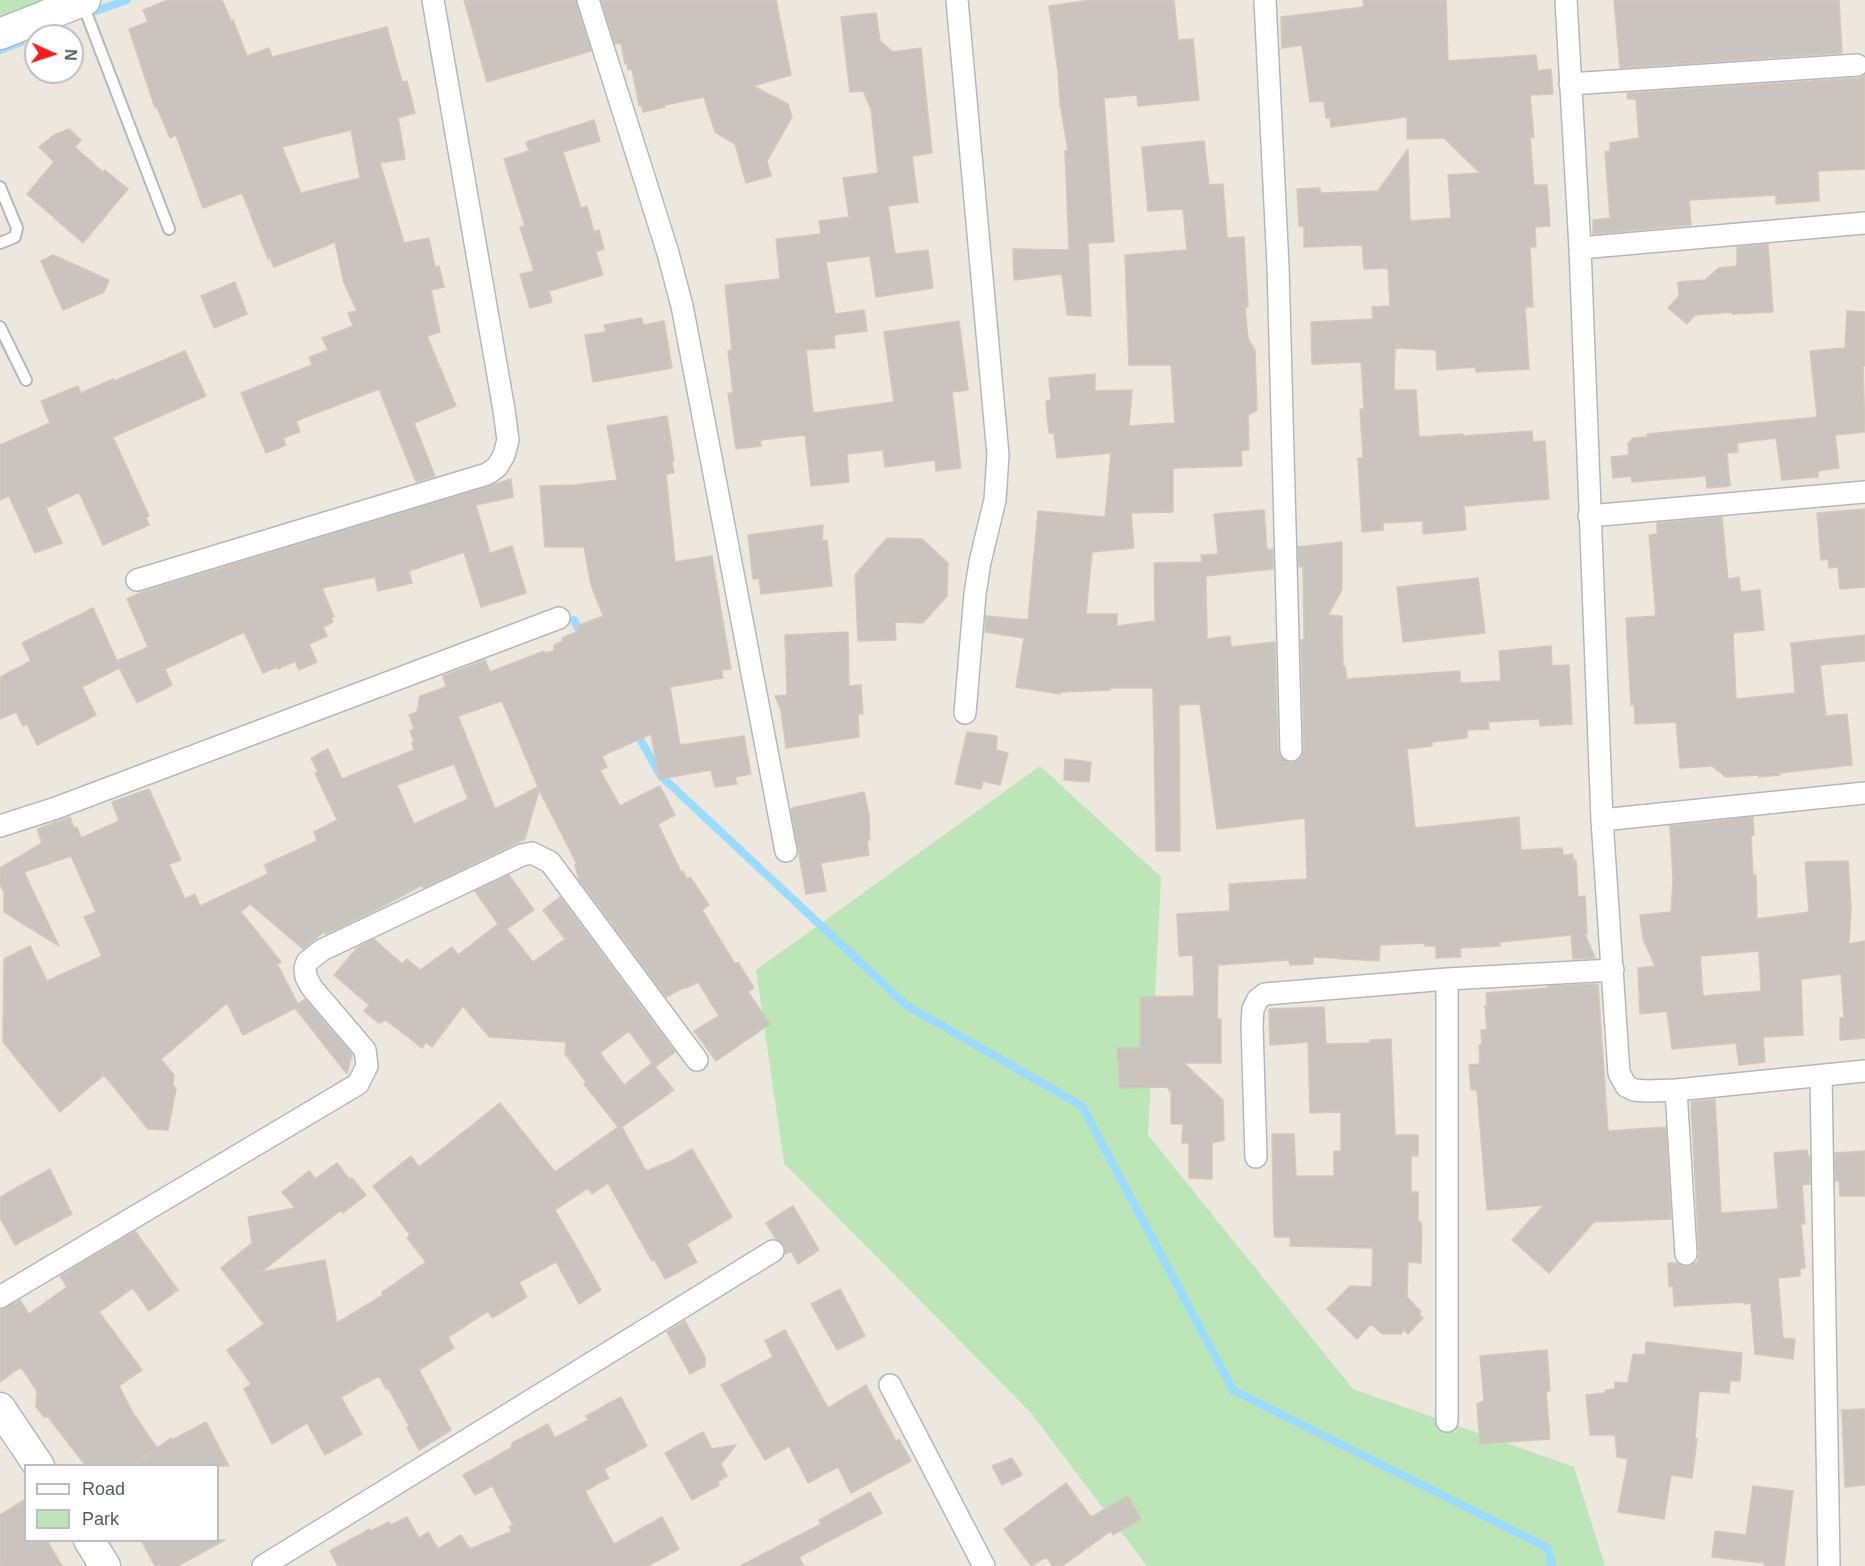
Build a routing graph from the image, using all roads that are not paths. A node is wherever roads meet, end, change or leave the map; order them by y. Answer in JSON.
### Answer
{"nodes":[{"id":1,"x":433,"y":0,"type":"edge"},
{"id":2,"x":588,"y":0,"type":"edge"},
{"id":3,"x":957,"y":0,"type":"edge"},
{"id":4,"x":1265,"y":0,"type":"edge"},
{"id":5,"x":1566,"y":0,"type":"edge"},
{"id":6,"x":84,"y":1,"type":"edge"},
{"id":7,"x":0,"y":34,"type":"edge"},
{"id":8,"x":1857,"y":65,"type":"dead end"},
{"id":9,"x":1570,"y":84,"type":"junction"},
{"id":10,"x":0,"y":187,"type":"edge"},
{"id":11,"x":1865,"y":224,"type":"edge"},
{"id":12,"x":169,"y":229,"type":"dead end"},
{"id":13,"x":0,"y":243,"type":"edge"},
{"id":14,"x":1580,"y":248,"type":"junction"},
{"id":15,"x":0,"y":327,"type":"edge"},
{"id":16,"x":26,"y":380,"type":"dead end"},
{"id":17,"x":1865,"y":492,"type":"edge"},
{"id":18,"x":1589,"y":516,"type":"junction"},
{"id":19,"x":137,"y":580,"type":"dead end"},
{"id":20,"x":559,"y":618,"type":"dead end"},
{"id":21,"x":965,"y":713,"type":"dead end"},
{"id":22,"x":1291,"y":750,"type":"dead end"},
{"id":23,"x":1865,"y":793,"type":"edge"},
{"id":24,"x":1602,"y":820,"type":"junction"},
{"id":25,"x":0,"y":826,"type":"edge"},
{"id":26,"x":786,"y":851,"type":"dead end"},
{"id":27,"x":1613,"y":970,"type":"junction"},
{"id":28,"x":1447,"y":979,"type":"junction"},
{"id":29,"x":697,"y":1060,"type":"dead end"},
{"id":30,"x":1865,"y":1071,"type":"edge"},
{"id":31,"x":1821,"y":1076,"type":"junction"},
{"id":32,"x":1676,"y":1090,"type":"junction"},
{"id":33,"x":1256,"y":1156,"type":"dead end"},
{"id":34,"x":773,"y":1251,"type":"dead end"},
{"id":35,"x":1686,"y":1254,"type":"dead end"},
{"id":36,"x":0,"y":1298,"type":"edge"},
{"id":37,"x":890,"y":1385,"type":"dead end"},
{"id":38,"x":3,"y":1418,"type":"edge"},
{"id":39,"x":1447,"y":1421,"type":"dead end"},
{"id":40,"x":38,"y":1464,"type":"edge"},
{"id":41,"x":90,"y":1542,"type":"edge"},
{"id":42,"x":977,"y":1564,"type":"edge"},
{"id":43,"x":105,"y":1566,"type":"edge"},
{"id":44,"x":263,"y":1566,"type":"edge"},
{"id":45,"x":1829,"y":1566,"type":"edge"}],
"edges":[{"from":1,"to":19,"type":"street"},
{"from":2,"to":26,"type":"street"},
{"from":3,"to":21,"type":"street"},
{"from":4,"to":22,"type":"street"},
{"from":5,"to":9,"type":"street"},
{"from":6,"to":7,"type":"street"},
{"from":6,"to":12,"type":"lane"},
{"from":8,"to":9,"type":"street"},
{"from":9,"to":14,"type":"street"},
{"from":10,"to":13,"type":"lane"},
{"from":11,"to":14,"type":"street"},
{"from":14,"to":18,"type":"street"},
{"from":15,"to":16,"type":"lane"},
{"from":17,"to":18,"type":"street"},
{"from":18,"to":24,"type":"street"},
{"from":20,"to":25,"type":"street"},
{"from":23,"to":24,"type":"street"},
{"from":24,"to":27,"type":"street"},
{"from":27,"to":28,"type":"street"},
{"from":27,"to":32,"type":"street"},
{"from":28,"to":33,"type":"street"},
{"from":28,"to":39,"type":"street"},
{"from":29,"to":36,"type":"street"},
{"from":30,"to":31,"type":"street"},
{"from":31,"to":32,"type":"street"},
{"from":31,"to":45,"type":"street"},
{"from":32,"to":35,"type":"street"},
{"from":34,"to":44,"type":"street"},
{"from":37,"to":42,"type":"street"},
{"from":38,"to":40,"type":"street"},
{"from":41,"to":43,"type":"street"}]}
